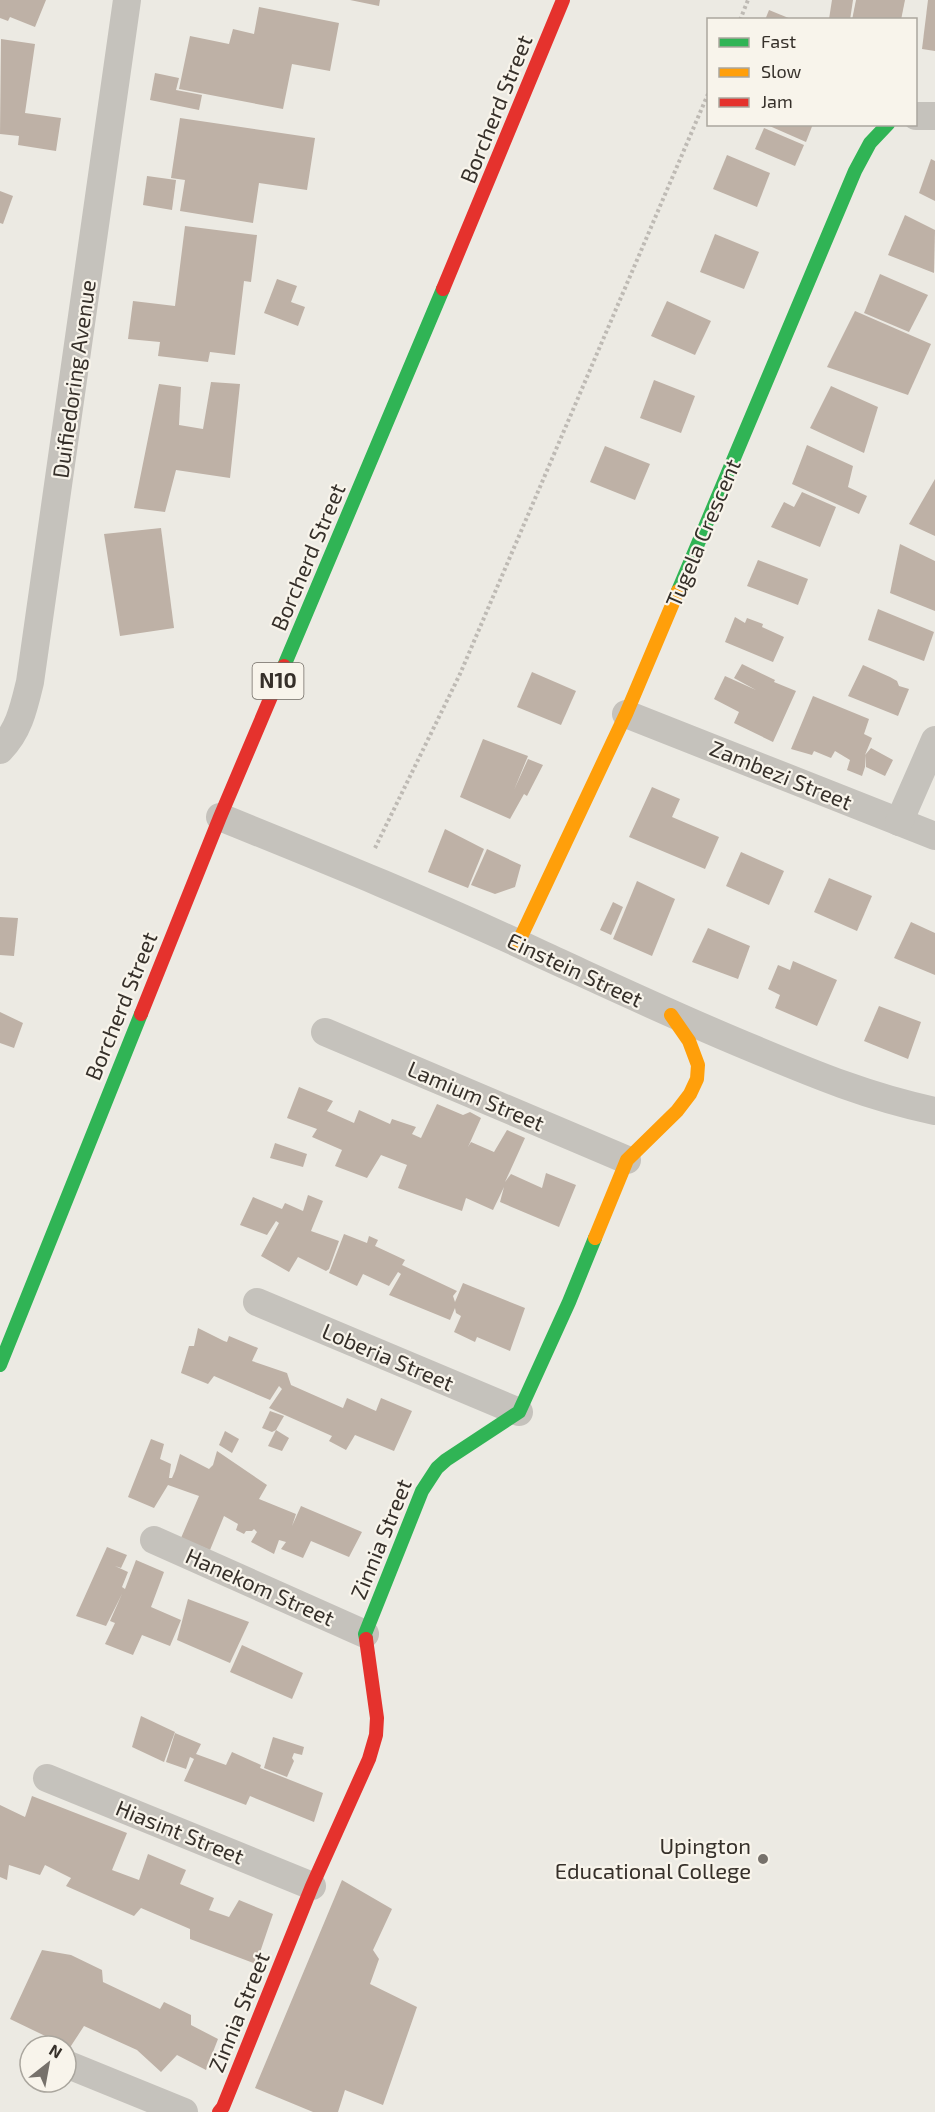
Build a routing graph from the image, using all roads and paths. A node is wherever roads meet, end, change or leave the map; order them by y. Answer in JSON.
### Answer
{"nodes":[{"id":1,"x":127,"y":0,"type":"edge"},
{"id":2,"x":563,"y":0,"type":"edge"},
{"id":3,"x":748,"y":0,"type":"edge"},
{"id":4,"x":741,"y":18,"type":"edge"},
{"id":5,"x":707,"y":96,"type":"edge"},
{"id":6,"x":917,"y":116,"type":"edge"},
{"id":7,"x":935,"y":116,"type":"edge"},
{"id":8,"x":886,"y":126,"type":"edge"},
{"id":9,"x":626,"y":714,"type":"junction"},
{"id":10,"x":935,"y":740,"type":"edge"},
{"id":11,"x":0,"y":750,"type":"edge"},
{"id":12,"x":220,"y":817,"type":"junction"},
{"id":13,"x":899,"y":822,"type":"junction"},
{"id":14,"x":935,"y":836,"type":"edge"},
{"id":15,"x":362,"y":874,"type":"junction"},
{"id":16,"x":518,"y":943,"type":"junction"},
{"id":17,"x":671,"y":1015,"type":"junction"},
{"id":18,"x":325,"y":1032,"type":"dead end"},
{"id":19,"x":935,"y":1111,"type":"edge"},
{"id":20,"x":627,"y":1160,"type":"junction"},
{"id":21,"x":257,"y":1302,"type":"dead end"},
{"id":22,"x":0,"y":1365,"type":"edge"},
{"id":23,"x":519,"y":1412,"type":"junction"},
{"id":24,"x":154,"y":1540,"type":"dead end"},
{"id":25,"x":365,"y":1635,"type":"junction"},
{"id":26,"x":47,"y":1778,"type":"dead end"},
{"id":27,"x":312,"y":1886,"type":"junction"},
{"id":28,"x":78,"y":2069,"type":"edge"},
{"id":29,"x":184,"y":2112,"type":"edge"},
{"id":30,"x":219,"y":2112,"type":"edge"}],
"edges":[{"from":1,"to":11,"type":"street","name":"Duifiedoring Avenue"},
{"from":2,"to":12,"type":"main road","name":"Borcherd Street","number":"N10"},
{"from":3,"to":4,"type":"path"},
{"from":5,"to":15,"type":"path"},
{"from":6,"to":7,"type":"street"},
{"from":8,"to":9,"type":"main road","name":"Tugela Crescent"},
{"from":9,"to":13,"type":"street","name":"Zambezi Street"},
{"from":9,"to":16,"type":"main road","name":"Tugela Crescent"},
{"from":10,"to":13,"type":"street"},
{"from":12,"to":15,"type":"street","name":"Einstein Street"},
{"from":12,"to":22,"type":"main road","name":"Borcherd Street","number":"N10"},
{"from":13,"to":14,"type":"street","name":"Zambezi Street"},
{"from":15,"to":16,"type":"street","name":"Einstein Street"},
{"from":16,"to":17,"type":"street","name":"Einstein Street"},
{"from":17,"to":19,"type":"street","name":"Einstein Street"},
{"from":17,"to":20,"type":"main road"},
{"from":18,"to":20,"type":"street","name":"Lamium Street"},
{"from":20,"to":23,"type":"main road"},
{"from":21,"to":23,"type":"street","name":"Loberia Street"},
{"from":23,"to":25,"type":"main road","name":"Zinnia Street"},
{"from":24,"to":25,"type":"street","name":"Hanekom Street"},
{"from":25,"to":27,"type":"main road","name":"Zinnia Street"},
{"from":26,"to":27,"type":"street","name":"Hiasint Street"},
{"from":27,"to":30,"type":"main road","name":"Zinnia Street"},
{"from":28,"to":29,"type":"street"}]}
